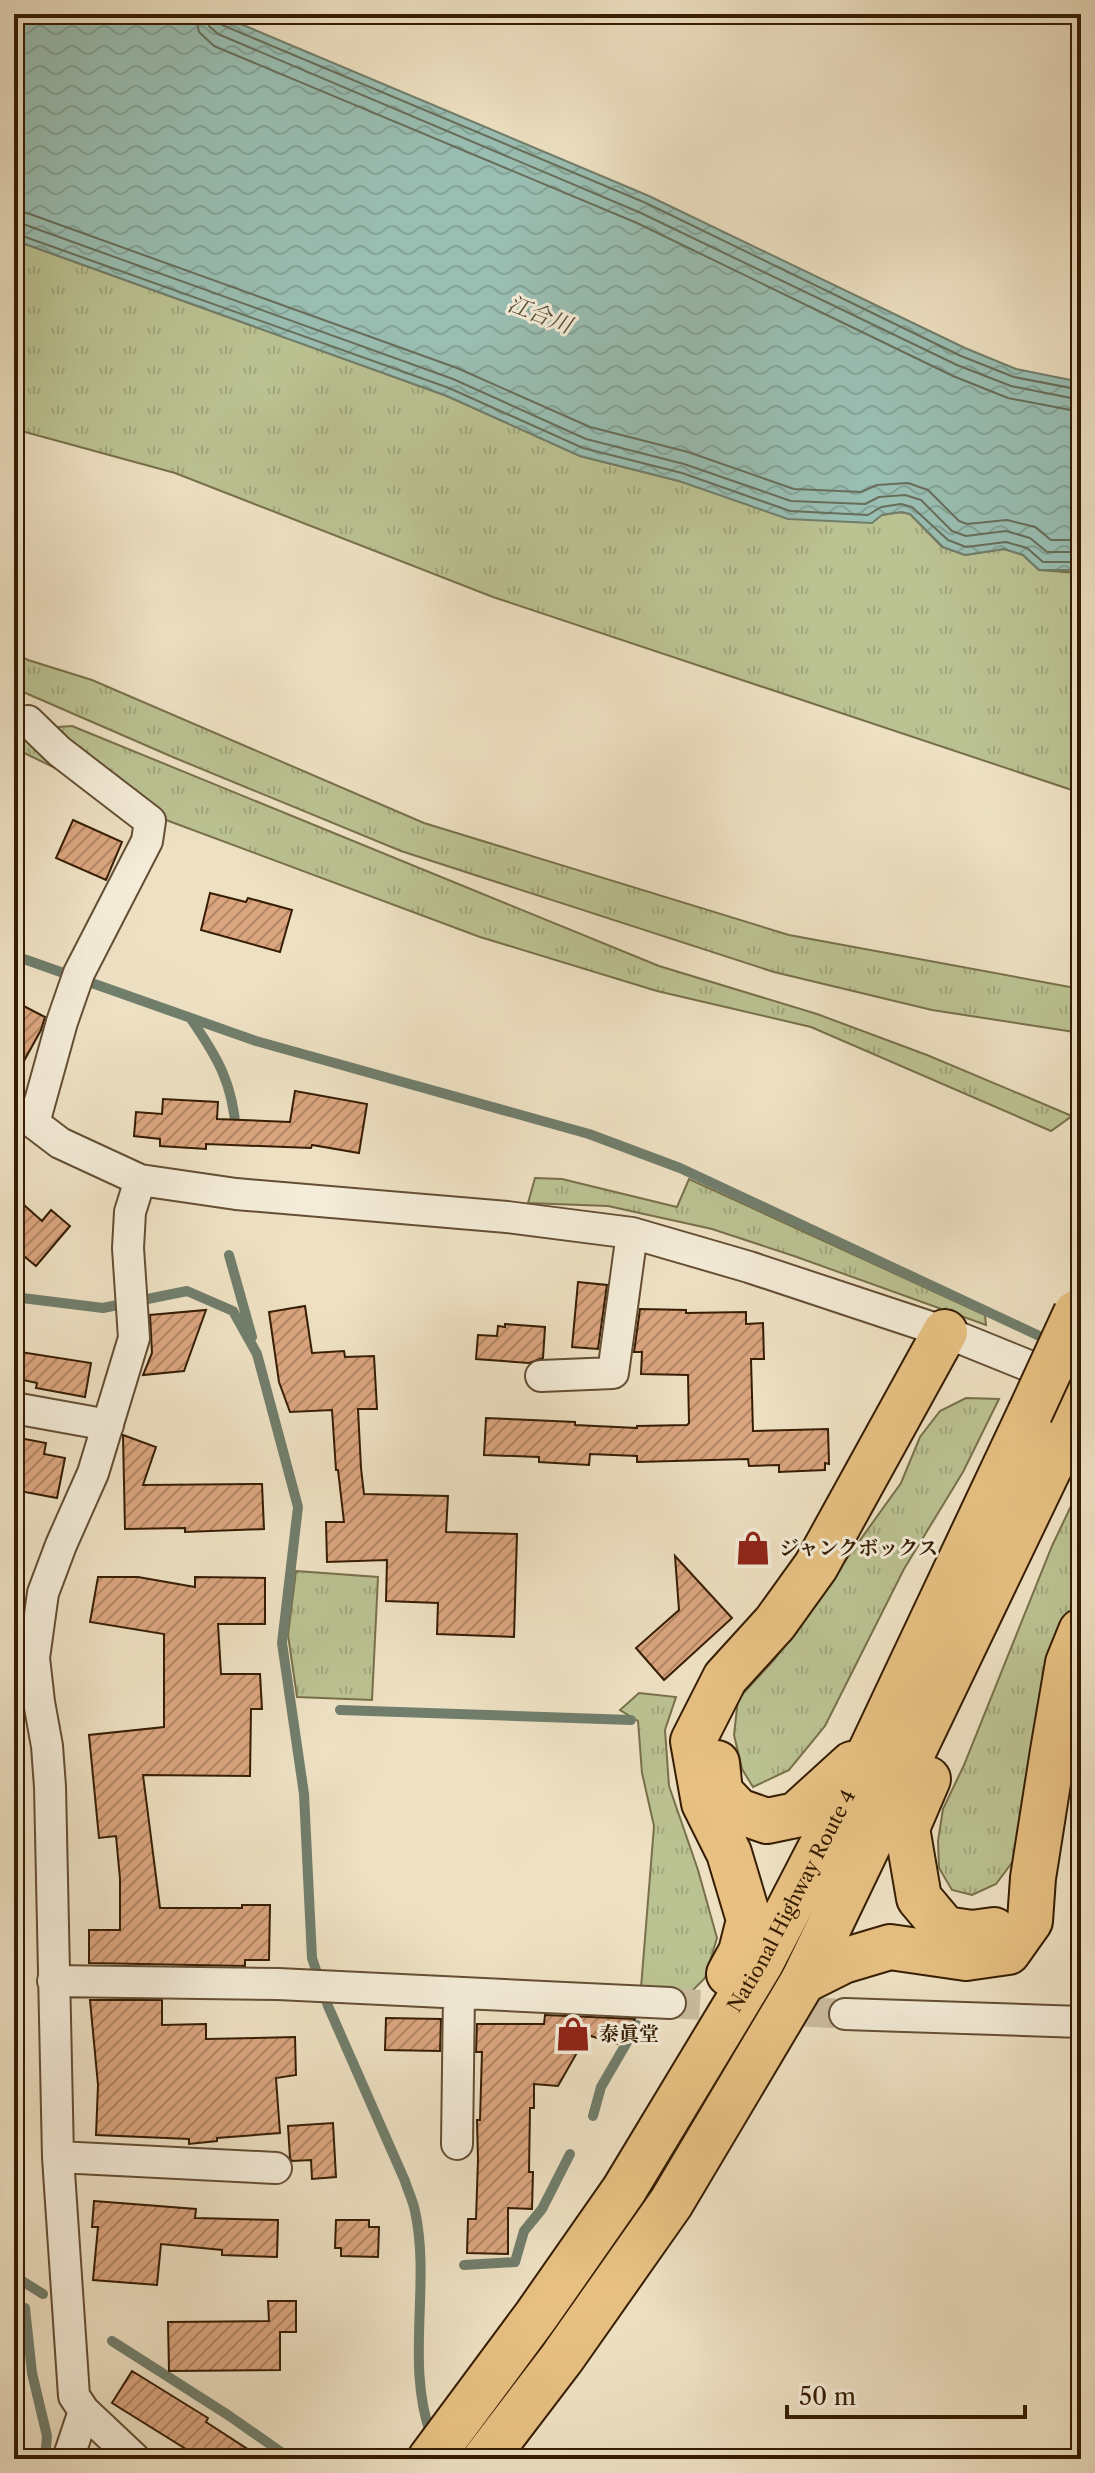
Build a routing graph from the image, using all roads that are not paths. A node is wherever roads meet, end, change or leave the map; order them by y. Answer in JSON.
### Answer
{"nodes":[{"id":1,"x":28,"y":721,"type":"dead end"},
{"id":2,"x":24,"y":1115,"type":"edge"},
{"id":3,"x":140,"y":1180,"type":"junction"},
{"id":4,"x":632,"y":1233,"type":"junction"},
{"id":5,"x":1078,"y":1308,"type":"edge"},
{"id":6,"x":945,"y":1332,"type":"junction"},
{"id":7,"x":541,"y":1376,"type":"dead end"},
{"id":8,"x":1065,"y":1407,"type":"edge"},
{"id":9,"x":14,"y":1408,"type":"edge"},
{"id":10,"x":108,"y":1425,"type":"junction"},
{"id":11,"x":986,"y":1603,"type":"junction"},
{"id":12,"x":1081,"y":1631,"type":"edge"},
{"id":13,"x":725,"y":1678,"type":"junction"},
{"id":14,"x":26,"y":1701,"type":"edge"},
{"id":15,"x":873,"y":1746,"type":"junction"},
{"id":16,"x":1033,"y":1878,"type":"junction"},
{"id":17,"x":53,"y":1981,"type":"junction"},
{"id":18,"x":803,"y":1981,"type":"junction"},
{"id":19,"x":459,"y":1994,"type":"junction"},
{"id":20,"x":670,"y":2003,"type":"tunnel mouth"},
{"id":21,"x":845,"y":2014,"type":"tunnel mouth"},
{"id":22,"x":1081,"y":2022,"type":"edge"},
{"id":23,"x":457,"y":2144,"type":"dead end"},
{"id":24,"x":58,"y":2157,"type":"junction"},
{"id":25,"x":276,"y":2168,"type":"dead end"},
{"id":26,"x":624,"y":2190,"type":"junction"},
{"id":27,"x":84,"y":2411,"type":"junction"},
{"id":28,"x":68,"y":2459,"type":"edge"},
{"id":29,"x":135,"y":2459,"type":"edge"},
{"id":30,"x":430,"y":2459,"type":"edge"},
{"id":31,"x":485,"y":2459,"type":"edge"}],
"edges":[{"from":1,"to":2,"type":"street"},
{"from":2,"to":3,"type":"street"},
{"from":3,"to":4,"type":"street"},
{"from":3,"to":10,"type":"street"},
{"from":4,"to":6,"type":"street"},
{"from":4,"to":7,"type":"street"},
{"from":5,"to":8,"type":"highway","name":"National Highway Route 4","bridge":true},
{"from":6,"to":8,"type":"street"},
{"from":6,"to":13,"type":"highway"},
{"from":8,"to":11,"type":"highway","name":"National Highway Route 4"},
{"from":8,"to":15,"type":"highway","name":"National Highway Route 4"},
{"from":9,"to":10,"type":"street"},
{"from":10,"to":14,"type":"street"},
{"from":11,"to":16,"type":"highway"},
{"from":11,"to":18,"type":"highway","name":"National Highway Route 4"},
{"from":12,"to":16,"type":"highway"},
{"from":13,"to":15,"type":"highway"},
{"from":13,"to":26,"type":"highway"},
{"from":14,"to":17,"type":"street"},
{"from":15,"to":26,"type":"highway","name":"National Highway Route 4"},
{"from":16,"to":18,"type":"highway"},
{"from":17,"to":19,"type":"street"},
{"from":17,"to":24,"type":"street"},
{"from":18,"to":31,"type":"highway","name":"National Highway Route 4"},
{"from":19,"to":20,"type":"street"},
{"from":19,"to":23,"type":"street"},
{"from":21,"to":22,"type":"street"},
{"from":24,"to":25,"type":"street"},
{"from":24,"to":27,"type":"street"},
{"from":26,"to":30,"type":"highway","name":"National Highway Route 4"},
{"from":27,"to":28,"type":"street"},
{"from":27,"to":29,"type":"street"}]}
